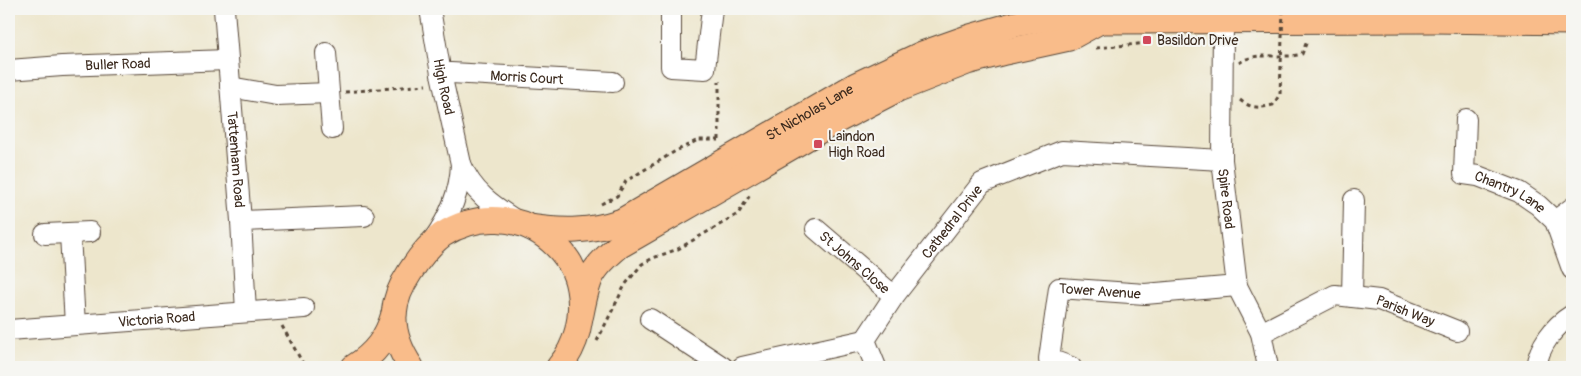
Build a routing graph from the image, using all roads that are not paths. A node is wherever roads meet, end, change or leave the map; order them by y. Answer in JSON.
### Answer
{"nodes":[{"id":1,"x":224,"y":9,"type":"edge"},
{"id":2,"x":430,"y":9,"type":"edge"},
{"id":3,"x":671,"y":9,"type":"edge"},
{"id":4,"x":712,"y":9,"type":"edge"},
{"id":5,"x":1099,"y":15,"type":"edge"},
{"id":6,"x":1222,"y":21,"type":"junction"},
{"id":7,"x":1572,"y":22,"type":"edge"},
{"id":8,"x":326,"y":52,"type":"dead end"},
{"id":9,"x":227,"y":60,"type":"junction"},
{"id":10,"x":9,"y":70,"type":"edge"},
{"id":11,"x":442,"y":79,"type":"junction"},
{"id":12,"x":613,"y":82,"type":"dead end"},
{"id":13,"x":230,"y":87,"type":"junction"},
{"id":14,"x":329,"y":93,"type":"junction"},
{"id":15,"x":1466,"y":119,"type":"dead end"},
{"id":16,"x":332,"y":129,"type":"dead end"},
{"id":17,"x":1222,"y":160,"type":"junction"},
{"id":18,"x":461,"y":164,"type":"junction"},
{"id":19,"x":1354,"y":200,"type":"dead end"},
{"id":20,"x":1572,"y":208,"type":"edge"},
{"id":21,"x":364,"y":216,"type":"dead end"},
{"id":22,"x":241,"y":221,"type":"junction"},
{"id":23,"x":1555,"y":221,"type":"junction"},
{"id":24,"x":525,"y":225,"type":"junction"},
{"id":25,"x":816,"y":229,"type":"dead end"},
{"id":26,"x":90,"y":232,"type":"dead end"},
{"id":27,"x":45,"y":234,"type":"dead end"},
{"id":28,"x":70,"y":234,"type":"junction"},
{"id":29,"x":426,"y":250,"type":"junction"},
{"id":30,"x":1572,"y":269,"type":"edge"},
{"id":31,"x":1237,"y":286,"type":"junction"},
{"id":32,"x":894,"y":296,"type":"junction"},
{"id":33,"x":1352,"y":297,"type":"junction"},
{"id":34,"x":304,"y":308,"type":"dead end"},
{"id":35,"x":246,"y":312,"type":"junction"},
{"id":36,"x":394,"y":314,"type":"junction"},
{"id":37,"x":581,"y":314,"type":"junction"},
{"id":38,"x":1572,"y":315,"type":"edge"},
{"id":39,"x":650,"y":319,"type":"dead end"},
{"id":40,"x":75,"y":325,"type":"junction"},
{"id":41,"x":9,"y":330,"type":"edge"},
{"id":42,"x":1457,"y":331,"type":"dead end"},
{"id":43,"x":1261,"y":334,"type":"junction"},
{"id":44,"x":866,"y":340,"type":"junction"},
{"id":45,"x":561,"y":366,"type":"edge"},
{"id":46,"x":354,"y":367,"type":"edge"},
{"id":47,"x":411,"y":367,"type":"edge"},
{"id":48,"x":723,"y":367,"type":"edge"},
{"id":49,"x":742,"y":367,"type":"edge"},
{"id":50,"x":876,"y":367,"type":"edge"},
{"id":51,"x":1071,"y":367,"type":"edge"},
{"id":52,"x":1268,"y":367,"type":"edge"},
{"id":53,"x":1536,"y":367,"type":"edge"}],
"edges":[{"from":1,"to":9,"type":"street","name":"Tattenham Road"},
{"from":2,"to":11,"type":"street","name":"High Road"},
{"from":3,"to":4,"type":"street"},
{"from":5,"to":6,"type":"main road","name":"St Nicholas Lane"},
{"from":5,"to":24,"type":"main road","name":"St Nicholas Lane"},
{"from":5,"to":37,"type":"main road","name":"St Nicholas Lane"},
{"from":6,"to":7,"type":"main road","name":"St Nicholas Lane"},
{"from":6,"to":17,"type":"street","name":"Spire Road"},
{"from":8,"to":14,"type":"street"},
{"from":9,"to":10,"type":"street","name":"Buller Road"},
{"from":9,"to":13,"type":"street","name":"Tattenham Road"},
{"from":11,"to":12,"type":"street","name":"Morris Court"},
{"from":11,"to":18,"type":"street","name":"High Road"},
{"from":13,"to":14,"type":"street"},
{"from":13,"to":22,"type":"street","name":"Tattenham Road"},
{"from":14,"to":16,"type":"street"},
{"from":15,"to":23,"type":"street","name":"Chantry Lane"},
{"from":17,"to":31,"type":"street","name":"Spire Road"},
{"from":17,"to":32,"type":"street","name":"Cathedral Drive"},
{"from":18,"to":24,"type":"street","name":"High Road"},
{"from":18,"to":29,"type":"street","name":"High Road"},
{"from":19,"to":33,"type":"street"},
{"from":20,"to":23,"type":"street"},
{"from":21,"to":22,"type":"street"},
{"from":22,"to":35,"type":"street","name":"Tattenham Road"},
{"from":23,"to":30,"type":"street","name":"Chantry Lane"},
{"from":24,"to":29,"type":"main road","name":"St Nicholas Lane"},
{"from":24,"to":37,"type":"main road"},
{"from":25,"to":32,"type":"street","name":"St Johns Close"},
{"from":26,"to":28,"type":"street"},
{"from":27,"to":28,"type":"street"},
{"from":28,"to":40,"type":"street"},
{"from":29,"to":36,"type":"main road","name":"St Nicholas Lane"},
{"from":31,"to":43,"type":"street","name":"Spire Road"},
{"from":31,"to":51,"type":"street","name":"Tower Avenue"},
{"from":32,"to":44,"type":"street","name":"Cathedral Drive"},
{"from":33,"to":42,"type":"street","name":"Parish Way"},
{"from":33,"to":43,"type":"street","name":"Parish Way"},
{"from":34,"to":35,"type":"street","name":"Victoria Road"},
{"from":35,"to":40,"type":"street","name":"Victoria Road"},
{"from":36,"to":46,"type":"main road","name":"St Nicholas Lane"},
{"from":36,"to":47,"type":"main road"},
{"from":37,"to":45,"type":"main road"},
{"from":38,"to":53,"type":"street"},
{"from":39,"to":48,"type":"street"},
{"from":40,"to":41,"type":"street","name":"Victoria Road"},
{"from":43,"to":52,"type":"street","name":"Spire Road"},
{"from":44,"to":49,"type":"street"},
{"from":44,"to":50,"type":"street"}]}
